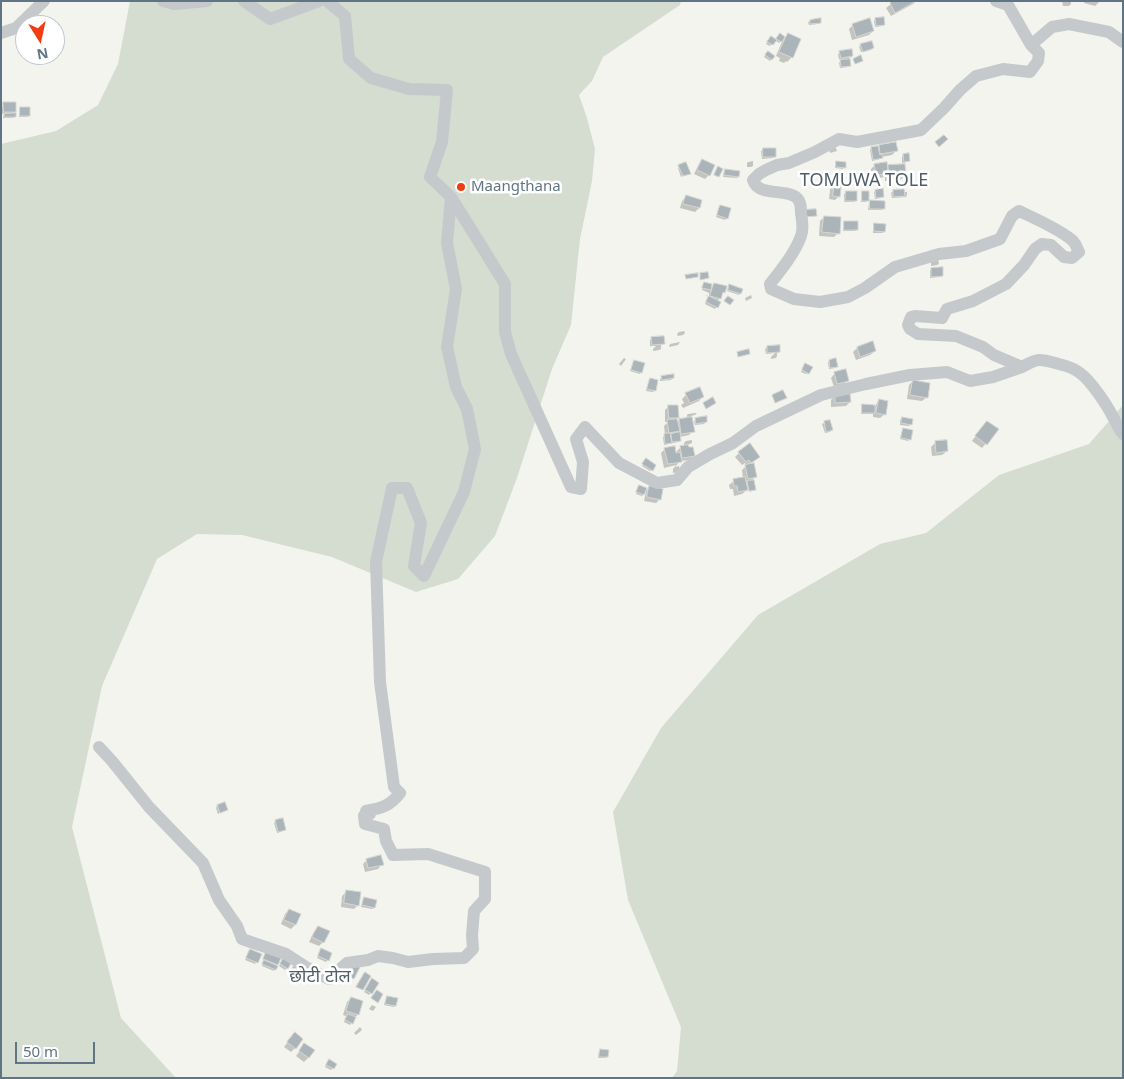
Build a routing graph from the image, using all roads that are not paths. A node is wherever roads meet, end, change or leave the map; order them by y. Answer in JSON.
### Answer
{"nodes":[{"id":1,"x":44,"y":1,"type":"edge"},
{"id":2,"x":163,"y":1,"type":"edge"},
{"id":3,"x":207,"y":1,"type":"edge"},
{"id":4,"x":244,"y":1,"type":"edge"},
{"id":5,"x":319,"y":1,"type":"edge"},
{"id":6,"x":327,"y":1,"type":"edge"},
{"id":7,"x":996,"y":1,"type":"edge"},
{"id":8,"x":1,"y":33,"type":"edge"},
{"id":9,"x":1123,"y":42,"type":"edge"},
{"id":10,"x":1031,"y":45,"type":"junction"},
{"id":11,"x":450,"y":197,"type":"junction"},
{"id":12,"x":1022,"y":367,"type":"junction"},
{"id":13,"x":1123,"y":434,"type":"edge"},
{"id":14,"x":99,"y":747,"type":"dead end"}],
"edges":[{"from":1,"to":8,"type":"street"},
{"from":2,"to":3,"type":"street"},
{"from":4,"to":5,"type":"street"},
{"from":6,"to":11,"type":"street"},
{"from":7,"to":10,"type":"street"},
{"from":9,"to":10,"type":"street"},
{"from":10,"to":12,"type":"street"},
{"from":11,"to":12,"type":"street"},
{"from":11,"to":14,"type":"street"},
{"from":12,"to":13,"type":"street"}]}
